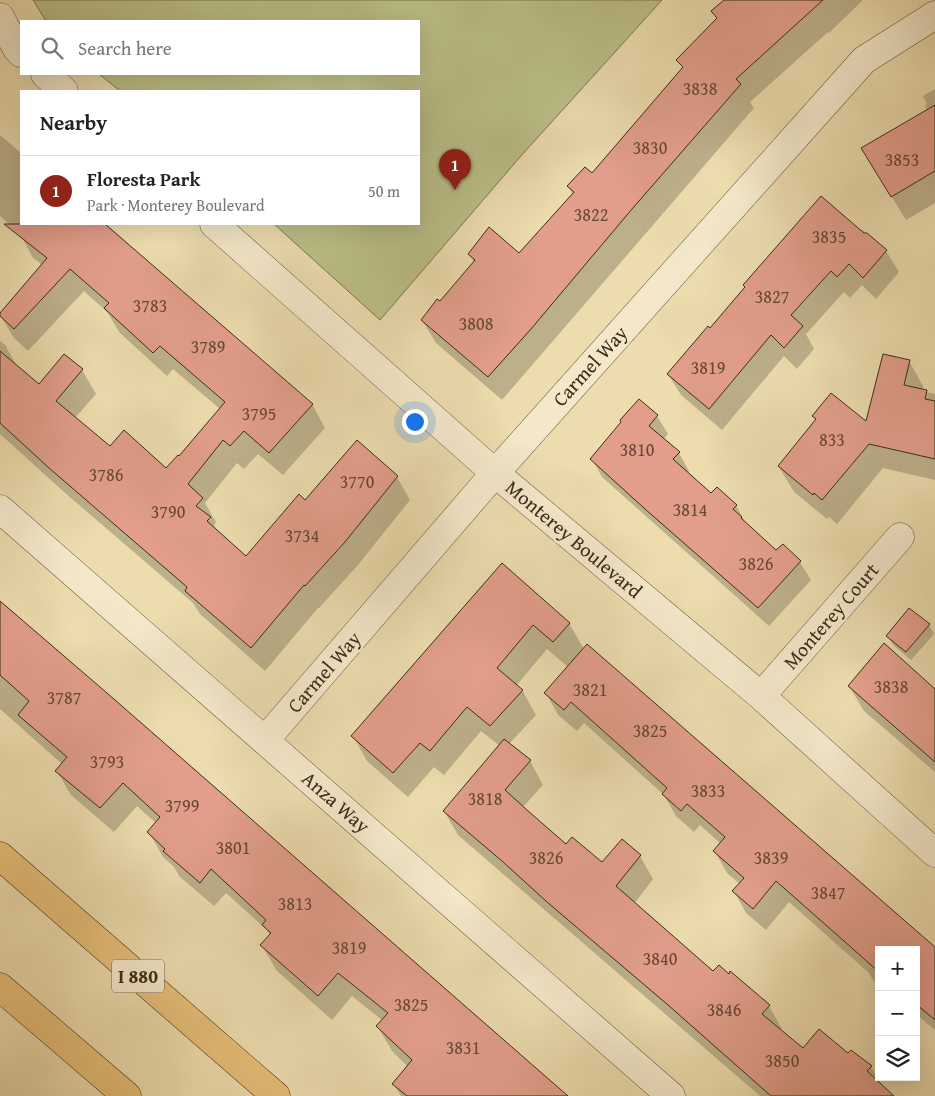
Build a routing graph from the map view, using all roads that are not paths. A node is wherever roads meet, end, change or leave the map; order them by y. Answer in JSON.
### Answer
{"nodes":[{"id":1,"x":935,"y":15,"type":"edge"},
{"id":2,"x":0,"y":18,"type":"edge"},
{"id":3,"x":20,"y":52,"type":"edge"},
{"id":4,"x":45,"y":75,"type":"edge"},
{"id":5,"x":63,"y":90,"type":"edge"},
{"id":6,"x":215,"y":225,"type":"edge"},
{"id":7,"x":495,"y":473,"type":"junction"},
{"id":8,"x":0,"y":510,"type":"edge"},
{"id":9,"x":900,"y":537,"type":"dead end"},
{"id":10,"x":761,"y":696,"type":"junction"},
{"id":11,"x":266,"y":740,"type":"junction"},
{"id":12,"x":935,"y":853,"type":"edge"},
{"id":13,"x":0,"y":856,"type":"edge"},
{"id":14,"x":0,"y":987,"type":"edge"},
{"id":15,"x":127,"y":1096,"type":"edge"},
{"id":16,"x":276,"y":1096,"type":"edge"},
{"id":17,"x":671,"y":1096,"type":"edge"}],
"edges":[{"from":1,"to":7,"type":"street","name":"Carmel Way"},
{"from":2,"to":3,"type":"street"},
{"from":4,"to":5,"type":"street"},
{"from":6,"to":7,"type":"street","name":"Monterey Boulevard"},
{"from":7,"to":10,"type":"street","name":"Monterey Boulevard"},
{"from":7,"to":11,"type":"street","name":"Carmel Way"},
{"from":8,"to":11,"type":"street","name":"Anza Way"},
{"from":9,"to":10,"type":"street","name":"Monterey Court"},
{"from":10,"to":12,"type":"street","name":"Monterey Boulevard"},
{"from":11,"to":17,"type":"street","name":"Anza Way"},
{"from":13,"to":16,"type":"highway","number":"I 880"},
{"from":14,"to":15,"type":"highway"}]}
